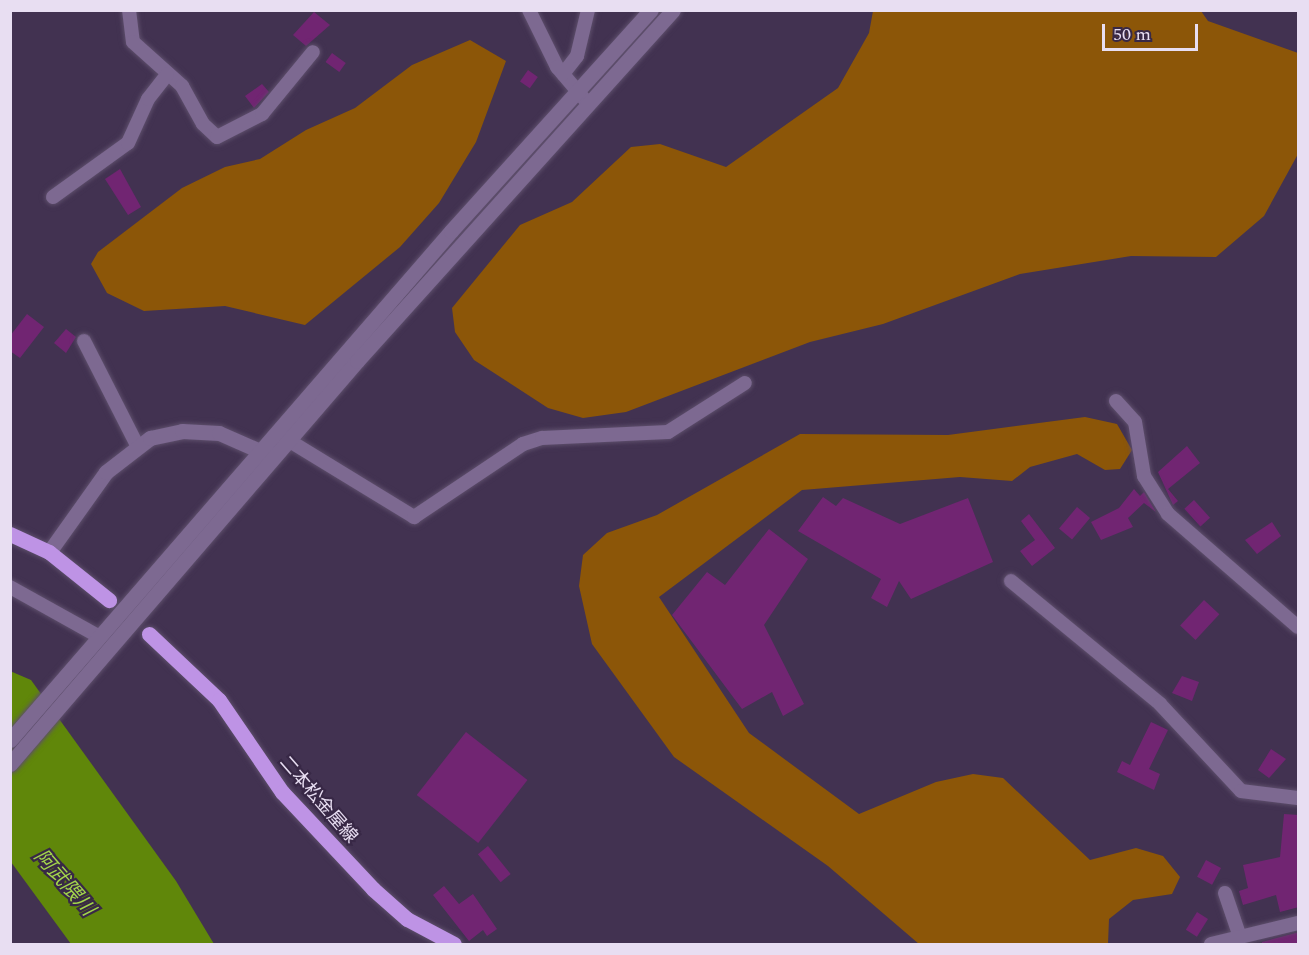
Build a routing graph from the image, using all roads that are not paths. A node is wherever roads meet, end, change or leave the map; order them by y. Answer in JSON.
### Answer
{"nodes":[{"id":1,"x":129,"y":10,"type":"edge"},
{"id":2,"x":529,"y":10,"type":"edge"},
{"id":3,"x":588,"y":10,"type":"edge"},
{"id":4,"x":651,"y":10,"type":"edge"},
{"id":5,"x":673,"y":10,"type":"edge"},
{"id":6,"x":313,"y":52,"type":"dead end"},
{"id":7,"x":563,"y":74,"type":"junction"},
{"id":8,"x":167,"y":75,"type":"junction"},
{"id":9,"x":577,"y":90,"type":"junction"},
{"id":10,"x":588,"y":103,"type":"junction"},
{"id":11,"x":53,"y":197,"type":"dead end"},
{"id":12,"x":84,"y":341,"type":"dead end"},
{"id":13,"x":745,"y":383,"type":"dead end"},
{"id":14,"x":1116,"y":401,"type":"dead end"},
{"id":15,"x":288,"y":440,"type":"junction"},
{"id":16,"x":137,"y":445,"type":"junction"},
{"id":17,"x":268,"y":454,"type":"junction"},
{"id":18,"x":10,"y":534,"type":"edge"},
{"id":19,"x":49,"y":552,"type":"junction"},
{"id":20,"x":1011,"y":581,"type":"dead end"},
{"id":21,"x":10,"y":587,"type":"edge"},
{"id":22,"x":109,"y":600,"type":"dead end"},
{"id":23,"x":1299,"y":627,"type":"edge"},
{"id":24,"x":149,"y":634,"type":"dead end"},
{"id":25,"x":100,"y":636,"type":"junction"},
{"id":26,"x":10,"y":740,"type":"edge"},
{"id":27,"x":10,"y":764,"type":"edge"},
{"id":28,"x":1299,"y":798,"type":"edge"},
{"id":29,"x":1225,"y":893,"type":"dead end"},
{"id":30,"x":1299,"y":923,"type":"edge"},
{"id":31,"x":1240,"y":937,"type":"junction"},
{"id":32,"x":454,"y":945,"type":"edge"},
{"id":33,"x":1211,"y":945,"type":"edge"}],
"edges":[{"from":1,"to":8,"type":"street"},
{"from":2,"to":7,"type":"street"},
{"from":3,"to":7,"type":"street"},
{"from":4,"to":9,"type":"street"},
{"from":5,"to":10,"type":"street"},
{"from":6,"to":8,"type":"street"},
{"from":7,"to":9,"type":"street"},
{"from":8,"to":11,"type":"street"},
{"from":9,"to":10,"type":"street"},
{"from":9,"to":17,"type":"street"},
{"from":10,"to":15,"type":"street"},
{"from":12,"to":16,"type":"street"},
{"from":13,"to":15,"type":"street"},
{"from":14,"to":23,"type":"street"},
{"from":15,"to":17,"type":"street"},
{"from":16,"to":17,"type":"street"},
{"from":16,"to":19,"type":"street"},
{"from":17,"to":25,"type":"street"},
{"from":17,"to":27,"type":"street"},
{"from":18,"to":19,"type":"main road"},
{"from":19,"to":22,"type":"main road"},
{"from":20,"to":28,"type":"street"},
{"from":21,"to":25,"type":"street"},
{"from":24,"to":32,"type":"main road","name":"二本松金屋線"},
{"from":25,"to":26,"type":"street"},
{"from":29,"to":31,"type":"street"},
{"from":30,"to":31,"type":"street"},
{"from":31,"to":33,"type":"street"}]}
